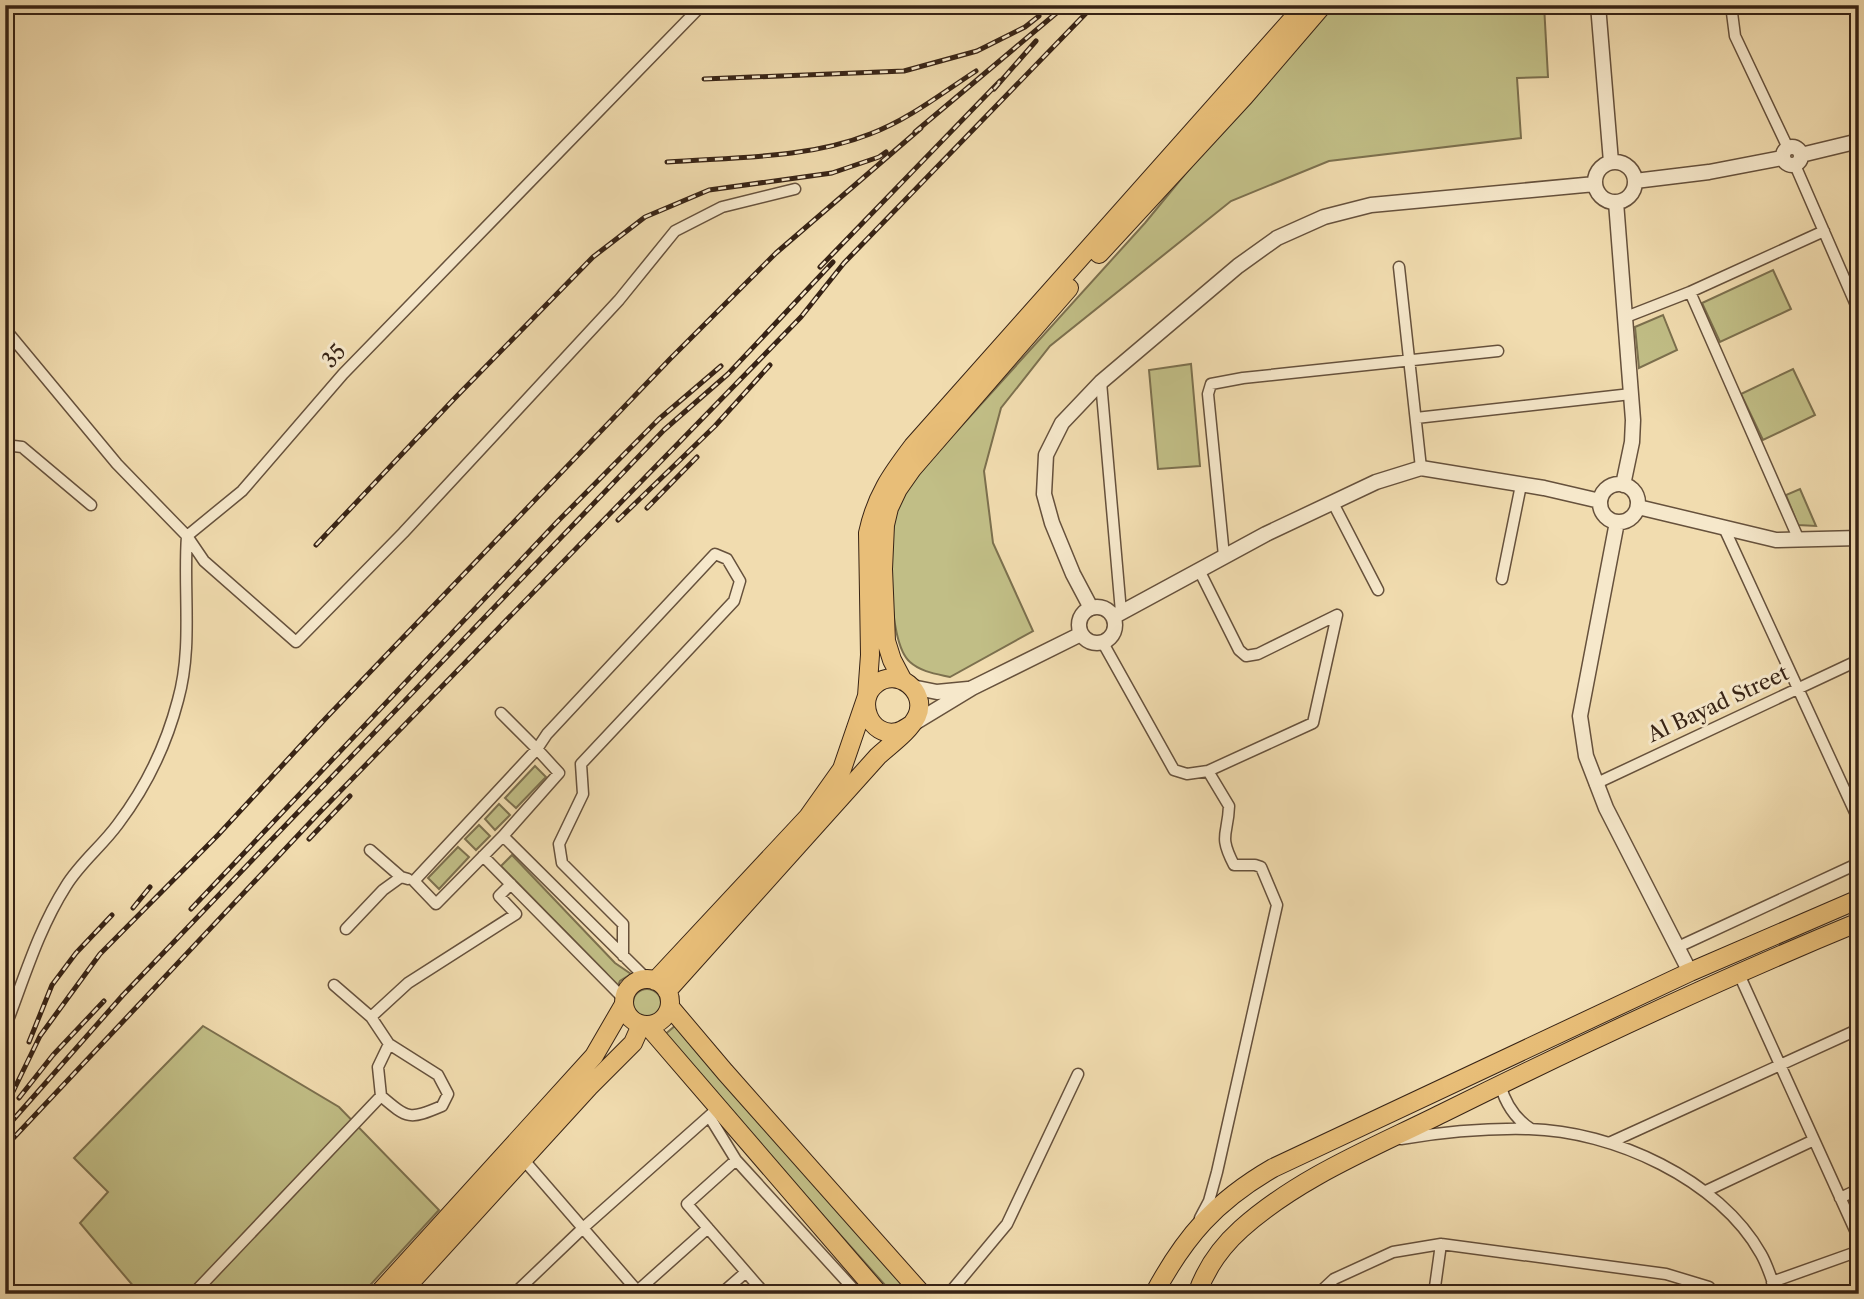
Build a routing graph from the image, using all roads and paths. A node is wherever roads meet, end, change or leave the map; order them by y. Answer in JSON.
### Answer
{"nodes":[{"id":1,"x":702,"y":5,"type":"edge"},
{"id":2,"x":1304,"y":5,"type":"edge"},
{"id":3,"x":1322,"y":5,"type":"edge"},
{"id":4,"x":1598,"y":5,"type":"edge"},
{"id":5,"x":1731,"y":5,"type":"edge"},
{"id":6,"x":1859,"y":141,"type":"edge"},
{"id":7,"x":1792,"y":156,"type":"junction"},
{"id":8,"x":1611,"y":162,"type":"junction"},
{"id":9,"x":1634,"y":181,"type":"junction"},
{"id":10,"x":1595,"y":184,"type":"junction"},
{"id":11,"x":794,"y":189,"type":"dead end"},
{"id":12,"x":1616,"y":202,"type":"junction"},
{"id":13,"x":1824,"y":232,"type":"junction"},
{"id":14,"x":1399,"y":267,"type":"dead end"},
{"id":15,"x":1690,"y":292,"type":"junction"},
{"id":16,"x":1859,"y":312,"type":"edge"},
{"id":17,"x":1626,"y":317,"type":"junction"},
{"id":18,"x":5,"y":329,"type":"edge"},
{"id":19,"x":1498,"y":351,"type":"dead end"},
{"id":20,"x":1409,"y":359,"type":"junction"},
{"id":21,"x":1101,"y":382,"type":"junction"},
{"id":22,"x":1631,"y":394,"type":"junction"},
{"id":23,"x":1416,"y":418,"type":"junction"},
{"id":24,"x":5,"y":444,"type":"edge"},
{"id":25,"x":1421,"y":468,"type":"junction"},
{"id":26,"x":1521,"y":485,"type":"junction"},
{"id":27,"x":1623,"y":485,"type":"junction"},
{"id":28,"x":1600,"y":501,"type":"junction"},
{"id":29,"x":1333,"y":503,"type":"junction"},
{"id":30,"x":91,"y":505,"type":"dead end"},
{"id":31,"x":1638,"y":507,"type":"junction"},
{"id":32,"x":1617,"y":522,"type":"junction"},
{"id":33,"x":1725,"y":530,"type":"junction"},
{"id":34,"x":187,"y":536,"type":"junction"},
{"id":35,"x":1859,"y":538,"type":"edge"},
{"id":36,"x":1799,"y":540,"type":"junction"},
{"id":37,"x":1224,"y":556,"type":"junction"},
{"id":38,"x":1199,"y":570,"type":"junction"},
{"id":39,"x":1502,"y":579,"type":"dead end"},
{"id":40,"x":1378,"y":590,"type":"dead end"},
{"id":41,"x":1091,"y":608,"type":"junction"},
{"id":42,"x":1117,"y":614,"type":"junction"},
{"id":43,"x":1081,"y":634,"type":"junction"},
{"id":44,"x":1103,"y":643,"type":"junction"},
{"id":45,"x":1859,"y":660,"type":"edge"},
{"id":46,"x":908,"y":684,"type":"junction"},
{"id":47,"x":972,"y":688,"type":"junction"},
{"id":48,"x":1797,"y":688,"type":"junction"},
{"id":49,"x":867,"y":696,"type":"junction"},
{"id":50,"x":501,"y":713,"type":"dead end"},
{"id":51,"x":911,"y":724,"type":"junction"},
{"id":52,"x":537,"y":749,"type":"junction"},
{"id":53,"x":1208,"y":771,"type":"junction"},
{"id":54,"x":1595,"y":784,"type":"junction"},
{"id":55,"x":1859,"y":821,"type":"edge"},
{"id":56,"x":503,"y":836,"type":"junction"},
{"id":57,"x":370,"y":850,"type":"dead end"},
{"id":58,"x":484,"y":856,"type":"junction"},
{"id":59,"x":1859,"y":863,"type":"edge"},
{"id":60,"x":401,"y":877,"type":"junction"},
{"id":61,"x":414,"y":881,"type":"junction"},
{"id":62,"x":511,"y":884,"type":"junction"},
{"id":63,"x":1859,"y":899,"type":"edge"},
{"id":64,"x":1859,"y":922,"type":"edge"},
{"id":65,"x":346,"y":929,"type":"dead end"},
{"id":66,"x":1678,"y":947,"type":"junction"},
{"id":67,"x":623,"y":956,"type":"junction"},
{"id":68,"x":1690,"y":972,"type":"junction"},
{"id":69,"x":1738,"y":972,"type":"junction"},
{"id":70,"x":334,"y":985,"type":"dead end"},
{"id":71,"x":660,"y":989,"type":"junction"},
{"id":72,"x":624,"y":1002,"type":"junction"},
{"id":73,"x":370,"y":1017,"type":"junction"},
{"id":74,"x":644,"y":1026,"type":"junction"},
{"id":75,"x":5,"y":1028,"type":"edge"},
{"id":76,"x":1859,"y":1029,"type":"edge"},
{"id":77,"x":633,"y":1043,"type":"junction"},
{"id":78,"x":389,"y":1044,"type":"junction"},
{"id":79,"x":664,"y":1047,"type":"junction"},
{"id":80,"x":1780,"y":1066,"type":"junction"},
{"id":81,"x":1078,"y":1074,"type":"dead end"},
{"id":82,"x":1500,"y":1084,"type":"junction"},
{"id":83,"x":381,"y":1096,"type":"junction"},
{"id":84,"x":713,"y":1113,"type":"junction"},
{"id":85,"x":1531,"y":1129,"type":"junction"},
{"id":86,"x":1814,"y":1140,"type":"junction"},
{"id":87,"x":1387,"y":1141,"type":"junction"},
{"id":88,"x":1609,"y":1143,"type":"junction"},
{"id":89,"x":523,"y":1159,"type":"junction"},
{"id":90,"x":736,"y":1160,"type":"junction"},
{"id":91,"x":1859,"y":1189,"type":"edge"},
{"id":92,"x":1706,"y":1191,"type":"junction"},
{"id":93,"x":1840,"y":1198,"type":"junction"},
{"id":94,"x":583,"y":1228,"type":"junction"},
{"id":95,"x":708,"y":1228,"type":"junction"},
{"id":96,"x":1192,"y":1232,"type":"junction"},
{"id":97,"x":1859,"y":1239,"type":"edge"},
{"id":98,"x":1441,"y":1244,"type":"junction"},
{"id":99,"x":1859,"y":1251,"type":"edge"},
{"id":100,"x":746,"y":1272,"type":"junction"},
{"id":101,"x":1772,"y":1282,"type":"junction"},
{"id":102,"x":408,"y":1291,"type":"edge"},
{"id":103,"x":637,"y":1293,"type":"edge"},
{"id":104,"x":193,"y":1294,"type":"edge"},
{"id":105,"x":378,"y":1294,"type":"edge"},
{"id":106,"x":514,"y":1294,"type":"edge"},
{"id":107,"x":721,"y":1294,"type":"edge"},
{"id":108,"x":765,"y":1294,"type":"edge"},
{"id":109,"x":858,"y":1294,"type":"edge"},
{"id":110,"x":879,"y":1294,"type":"edge"},
{"id":111,"x":922,"y":1294,"type":"edge"},
{"id":112,"x":954,"y":1294,"type":"edge"},
{"id":113,"x":1154,"y":1294,"type":"edge"},
{"id":114,"x":1196,"y":1294,"type":"edge"},
{"id":115,"x":1318,"y":1294,"type":"edge"},
{"id":116,"x":1434,"y":1294,"type":"edge"},
{"id":117,"x":1714,"y":1294,"type":"edge"},
{"id":118,"x":1777,"y":1294,"type":"edge"}],
"edges":[{"from":1,"to":34,"type":"street","name":"35"},
{"from":2,"to":49,"type":"main road"},
{"from":3,"to":46,"type":"main road"},
{"from":4,"to":8,"type":"street"},
{"from":5,"to":7,"type":"street"},
{"from":6,"to":7,"type":"street"},
{"from":7,"to":9,"type":"street"},
{"from":7,"to":13,"type":"street"},
{"from":8,"to":9,"type":"street"},
{"from":8,"to":10,"type":"street"},
{"from":9,"to":12,"type":"street"},
{"from":10,"to":12,"type":"street"},
{"from":10,"to":21,"type":"street"},
{"from":11,"to":34,"type":"street"},
{"from":12,"to":17,"type":"street"},
{"from":13,"to":15,"type":"street"},
{"from":13,"to":16,"type":"street"},
{"from":14,"to":20,"type":"street"},
{"from":15,"to":17,"type":"street"},
{"from":15,"to":36,"type":"street"},
{"from":17,"to":22,"type":"street"},
{"from":18,"to":34,"type":"street"},
{"from":19,"to":20,"type":"street"},
{"from":20,"to":23,"type":"street"},
{"from":20,"to":37,"type":"street"},
{"from":21,"to":41,"type":"street"},
{"from":21,"to":42,"type":"street"},
{"from":22,"to":23,"type":"street"},
{"from":22,"to":27,"type":"street"},
{"from":23,"to":25,"type":"street"},
{"from":24,"to":30,"type":"street"},
{"from":25,"to":26,"type":"street"},
{"from":25,"to":29,"type":"street"},
{"from":26,"to":28,"type":"street"},
{"from":26,"to":39,"type":"street"},
{"from":27,"to":28,"type":"street"},
{"from":27,"to":31,"type":"street"},
{"from":28,"to":32,"type":"street"},
{"from":29,"to":37,"type":"street"},
{"from":29,"to":40,"type":"street"},
{"from":31,"to":32,"type":"street"},
{"from":31,"to":33,"type":"street"},
{"from":32,"to":54,"type":"street"},
{"from":33,"to":36,"type":"street"},
{"from":33,"to":48,"type":"street"},
{"from":34,"to":75,"type":"street"},
{"from":35,"to":36,"type":"street"},
{"from":37,"to":38,"type":"street"},
{"from":38,"to":42,"type":"street"},
{"from":38,"to":53,"type":"street"},
{"from":41,"to":42,"type":"street"},
{"from":41,"to":43,"type":"street"},
{"from":42,"to":44,"type":"street"},
{"from":43,"to":44,"type":"street"},
{"from":43,"to":47,"type":"street"},
{"from":44,"to":53,"type":"street"},
{"from":45,"to":48,"type":"street","name":"Al Bayad Street"},
{"from":46,"to":47,"type":"street"},
{"from":46,"to":49,"type":"main road"},
{"from":46,"to":51,"type":"main road"},
{"from":47,"to":51,"type":"street"},
{"from":48,"to":54,"type":"street","name":"Al Bayad Street"},
{"from":48,"to":55,"type":"street"},
{"from":49,"to":51,"type":"main road"},
{"from":49,"to":71,"type":"main road"},
{"from":50,"to":52,"type":"street"},
{"from":51,"to":71,"type":"main road"},
{"from":52,"to":56,"type":"street"},
{"from":52,"to":61,"type":"street"},
{"from":52,"to":67,"type":"street"},
{"from":53,"to":96,"type":"street"},
{"from":54,"to":66,"type":"street"},
{"from":56,"to":58,"type":"street"},
{"from":56,"to":67,"type":"street"},
{"from":57,"to":60,"type":"street"},
{"from":58,"to":61,"type":"street"},
{"from":58,"to":62,"type":"street"},
{"from":59,"to":66,"type":"street"},
{"from":60,"to":61,"type":"street"},
{"from":60,"to":65,"type":"street"},
{"from":62,"to":72,"type":"street"},
{"from":62,"to":73,"type":"street"},
{"from":63,"to":68,"type":"main road"},
{"from":64,"to":69,"type":"main road"},
{"from":66,"to":68,"type":"street"},
{"from":67,"to":71,"type":"street"},
{"from":68,"to":96,"type":"main road"},
{"from":69,"to":80,"type":"street"},
{"from":69,"to":82,"type":"main road"},
{"from":70,"to":73,"type":"street"},
{"from":71,"to":72,"type":"main road"},
{"from":71,"to":74,"type":"main road"},
{"from":71,"to":111,"type":"main road"},
{"from":72,"to":74,"type":"main road"},
{"from":72,"to":105,"type":"main road"},
{"from":73,"to":78,"type":"street"},
{"from":74,"to":77,"type":"main road"},
{"from":74,"to":79,"type":"main road"},
{"from":76,"to":80,"type":"street"},
{"from":77,"to":79,"type":"main road"},
{"from":77,"to":89,"type":"main road"},
{"from":78,"to":83,"type":"street"},
{"from":78,"to":83,"type":"street"},
{"from":79,"to":84,"type":"main road"},
{"from":80,"to":86,"type":"street"},
{"from":80,"to":88,"type":"street"},
{"from":81,"to":112,"type":"street"},
{"from":82,"to":85,"type":"street"},
{"from":82,"to":87,"type":"main road"},
{"from":83,"to":104,"type":"street"},
{"from":84,"to":90,"type":"street"},
{"from":84,"to":94,"type":"street"},
{"from":84,"to":110,"type":"main road"},
{"from":85,"to":87,"type":"street"},
{"from":85,"to":88,"type":"street"},
{"from":86,"to":92,"type":"street"},
{"from":86,"to":93,"type":"street"},
{"from":87,"to":114,"type":"main road"},
{"from":88,"to":92,"type":"street"},
{"from":89,"to":94,"type":"street"},
{"from":89,"to":102,"type":"main road"},
{"from":90,"to":95,"type":"street"},
{"from":90,"to":109,"type":"street"},
{"from":91,"to":93,"type":"street"},
{"from":92,"to":101,"type":"street"},
{"from":93,"to":97,"type":"street"},
{"from":94,"to":103,"type":"street"},
{"from":94,"to":106,"type":"street"},
{"from":95,"to":100,"type":"street"},
{"from":95,"to":103,"type":"street"},
{"from":96,"to":113,"type":"main road"},
{"from":98,"to":115,"type":"street"},
{"from":98,"to":116,"type":"street"},
{"from":98,"to":117,"type":"street"},
{"from":99,"to":101,"type":"street"},
{"from":100,"to":107,"type":"street"},
{"from":100,"to":108,"type":"street"},
{"from":101,"to":118,"type":"street"}]}
